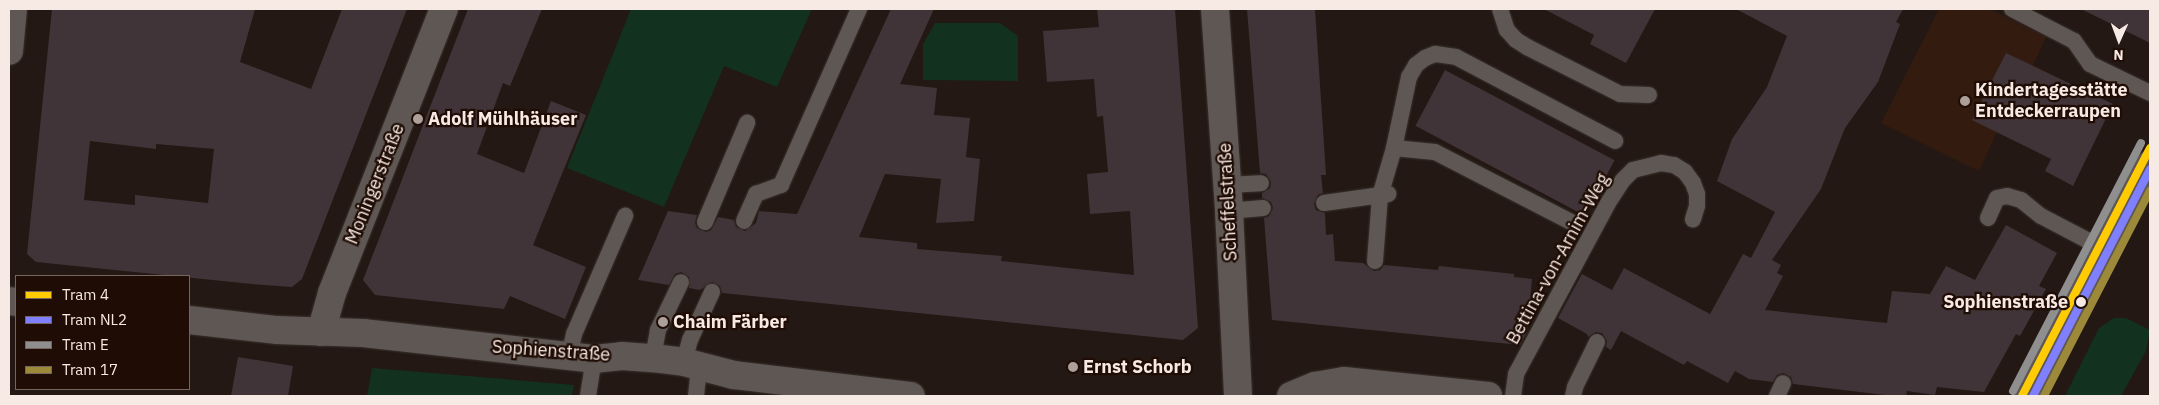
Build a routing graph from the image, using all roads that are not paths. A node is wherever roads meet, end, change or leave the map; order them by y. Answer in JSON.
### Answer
{"nodes":[{"id":1,"x":13,"y":9,"type":"edge"},
{"id":2,"x":444,"y":9,"type":"edge"},
{"id":3,"x":859,"y":9,"type":"edge"},
{"id":4,"x":1215,"y":9,"type":"edge"},
{"id":5,"x":1500,"y":9,"type":"edge"},
{"id":6,"x":2012,"y":9,"type":"edge"},
{"id":7,"x":9,"y":52,"type":"edge"},
{"id":8,"x":2150,"y":93,"type":"edge"},
{"id":9,"x":1649,"y":96,"type":"dead end"},
{"id":10,"x":747,"y":122,"type":"dead end"},
{"id":11,"x":1615,"y":141,"type":"dead end"},
{"id":12,"x":1394,"y":148,"type":"junction"},
{"id":13,"x":2150,"y":165,"type":"edge"},
{"id":14,"x":1261,"y":183,"type":"dead end"},
{"id":15,"x":1385,"y":195,"type":"junction"},
{"id":16,"x":1228,"y":198,"type":"junction"},
{"id":17,"x":1324,"y":203,"type":"dead end"},
{"id":18,"x":1263,"y":208,"type":"dead end"},
{"id":19,"x":625,"y":216,"type":"dead end"},
{"id":20,"x":1988,"y":218,"type":"dead end"},
{"id":21,"x":1693,"y":219,"type":"dead end"},
{"id":22,"x":744,"y":221,"type":"dead end"},
{"id":23,"x":705,"y":222,"type":"dead end"},
{"id":24,"x":1575,"y":224,"type":"dead end"},
{"id":25,"x":2106,"y":250,"type":"junction"},
{"id":26,"x":1375,"y":261,"type":"dead end"},
{"id":27,"x":681,"y":282,"type":"dead end"},
{"id":28,"x":712,"y":292,"type":"dead end"},
{"id":29,"x":190,"y":323,"type":"edge"},
{"id":30,"x":321,"y":332,"type":"junction"},
{"id":31,"x":1597,"y":342,"type":"dead end"},
{"id":32,"x":582,"y":357,"type":"junction"},
{"id":33,"x":654,"y":358,"type":"junction"},
{"id":34,"x":691,"y":364,"type":"junction"},
{"id":35,"x":588,"y":396,"type":"edge"},
{"id":36,"x":696,"y":396,"type":"edge"},
{"id":37,"x":911,"y":396,"type":"edge"},
{"id":38,"x":1238,"y":396,"type":"edge"},
{"id":39,"x":1291,"y":396,"type":"edge"},
{"id":40,"x":1488,"y":396,"type":"edge"},
{"id":41,"x":1513,"y":396,"type":"edge"},
{"id":42,"x":1574,"y":396,"type":"edge"},
{"id":43,"x":2029,"y":396,"type":"edge"}],
"edges":[{"from":1,"to":7,"type":"street"},
{"from":2,"to":30,"type":"street","name":"Moningerstraße"},
{"from":3,"to":22,"type":"lane"},
{"from":4,"to":16,"type":"street","name":"Scheffelstraße"},
{"from":5,"to":9,"type":"lane"},
{"from":6,"to":8,"type":"lane"},
{"from":10,"to":23,"type":"lane"},
{"from":11,"to":12,"type":"lane"},
{"from":12,"to":15,"type":"lane"},
{"from":12,"to":24,"type":"lane"},
{"from":13,"to":25,"type":"street"},
{"from":14,"to":16,"type":"lane"},
{"from":15,"to":17,"type":"lane"},
{"from":15,"to":26,"type":"lane"},
{"from":16,"to":18,"type":"lane"},
{"from":16,"to":38,"type":"street","name":"Scheffelstraße"},
{"from":19,"to":32,"type":"lane"},
{"from":20,"to":25,"type":"lane"},
{"from":21,"to":41,"type":"lane","name":"Bettina-von-Arnim-Weg"},
{"from":25,"to":43,"type":"street"},
{"from":27,"to":33,"type":"lane"},
{"from":28,"to":34,"type":"lane"},
{"from":29,"to":30,"type":"street","name":"Sophienstraße"},
{"from":30,"to":32,"type":"street","name":"Sophienstraße"},
{"from":31,"to":42,"type":"lane"},
{"from":32,"to":33,"type":"street","name":"Sophienstraße"},
{"from":32,"to":35,"type":"lane"},
{"from":33,"to":34,"type":"street","name":"Sophienstraße"},
{"from":34,"to":36,"type":"lane"},
{"from":34,"to":37,"type":"street","name":"Sophienstraße"},
{"from":39,"to":40,"type":"street"}]}
